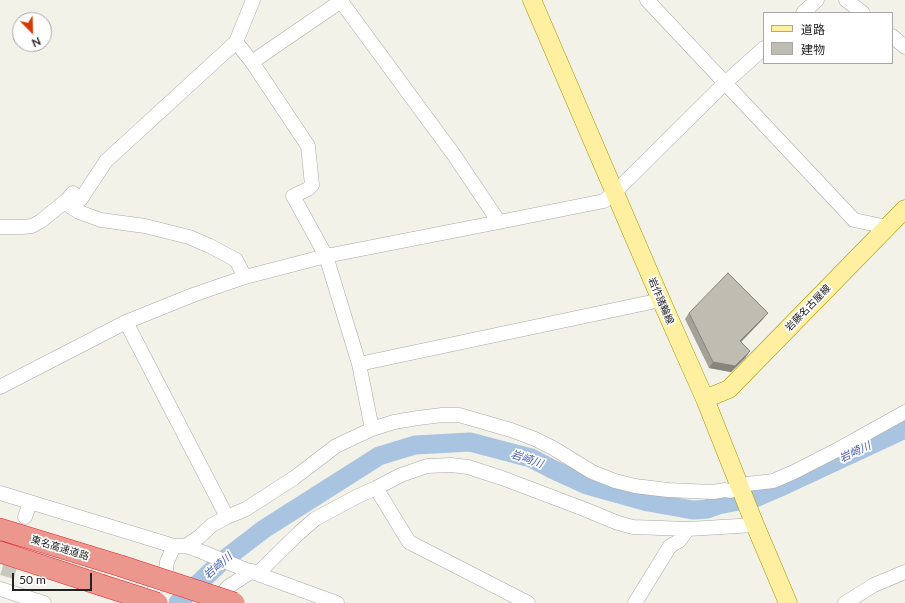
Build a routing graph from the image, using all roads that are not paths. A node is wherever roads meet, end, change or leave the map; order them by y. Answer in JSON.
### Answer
{"nodes":[{"id":1,"x":253,"y":0,"type":"edge"},
{"id":2,"x":341,"y":0,"type":"edge"},
{"id":3,"x":532,"y":0,"type":"edge"},
{"id":4,"x":647,"y":0,"type":"edge"},
{"id":5,"x":817,"y":0,"type":"edge"},
{"id":6,"x":846,"y":0,"type":"edge"},
{"id":7,"x":804,"y":12,"type":"edge"},
{"id":8,"x":862,"y":12,"type":"edge"},
{"id":9,"x":893,"y":37,"type":"edge"},
{"id":10,"x":236,"y":42,"type":"junction"},
{"id":11,"x":905,"y":47,"type":"edge"},
{"id":12,"x":763,"y":49,"type":"edge"},
{"id":13,"x":252,"y":62,"type":"junction"},
{"id":14,"x":725,"y":83,"type":"junction"},
{"id":15,"x":615,"y":192,"type":"junction"},
{"id":16,"x":71,"y":199,"type":"junction"},
{"id":17,"x":905,"y":209,"type":"edge"},
{"id":18,"x":499,"y":222,"type":"junction"},
{"id":19,"x":0,"y":227,"type":"edge"},
{"id":20,"x":887,"y":227,"type":"junction"},
{"id":21,"x":326,"y":256,"type":"junction"},
{"id":22,"x":245,"y":277,"type":"junction"},
{"id":23,"x":661,"y":300,"type":"junction"},
{"id":24,"x":126,"y":322,"type":"junction"},
{"id":25,"x":359,"y":364,"type":"junction"},
{"id":26,"x":0,"y":387,"type":"edge"},
{"id":27,"x":705,"y":399,"type":"junction"},
{"id":28,"x":905,"y":412,"type":"edge"},
{"id":29,"x":372,"y":429,"type":"junction"},
{"id":30,"x":376,"y":488,"type":"junction"},
{"id":31,"x":741,"y":488,"type":"junction"},
{"id":32,"x":0,"y":493,"type":"edge"},
{"id":33,"x":30,"y":503,"type":"junction"},
{"id":34,"x":25,"y":517,"type":"dead end"},
{"id":35,"x":227,"y":517,"type":"junction"},
{"id":36,"x":753,"y":520,"type":"junction"},
{"id":37,"x":0,"y":529,"type":"edge"},
{"id":38,"x":688,"y":529,"type":"junction"},
{"id":39,"x":180,"y":546,"type":"junction"},
{"id":40,"x":0,"y":552,"type":"edge"},
{"id":41,"x":252,"y":571,"type":"junction"},
{"id":42,"x":905,"y":572,"type":"edge"},
{"id":43,"x":2,"y":587,"type":"edge"},
{"id":44,"x":44,"y":603,"type":"edge"},
{"id":45,"x":143,"y":603,"type":"edge"},
{"id":46,"x":157,"y":603,"type":"edge"},
{"id":47,"x":214,"y":603,"type":"edge"},
{"id":48,"x":234,"y":603,"type":"edge"},
{"id":49,"x":337,"y":603,"type":"edge"},
{"id":50,"x":528,"y":603,"type":"edge"},
{"id":51,"x":635,"y":603,"type":"edge"},
{"id":52,"x":788,"y":603,"type":"edge"},
{"id":53,"x":845,"y":603,"type":"edge"}],
"edges":[{"from":1,"to":10,"type":"street"},
{"from":2,"to":13,"type":"street"},
{"from":2,"to":18,"type":"street"},
{"from":3,"to":15,"type":"main road","name":"岩作諸輪線"},
{"from":4,"to":14,"type":"street"},
{"from":5,"to":7,"type":"street"},
{"from":6,"to":8,"type":"street"},
{"from":9,"to":11,"type":"street"},
{"from":10,"to":13,"type":"street"},
{"from":10,"to":16,"type":"street"},
{"from":12,"to":14,"type":"street"},
{"from":13,"to":21,"type":"street"},
{"from":14,"to":15,"type":"street"},
{"from":14,"to":20,"type":"street"},
{"from":15,"to":18,"type":"street"},
{"from":15,"to":23,"type":"main road","name":"岩作諸輪線"},
{"from":16,"to":19,"type":"street"},
{"from":16,"to":22,"type":"street"},
{"from":17,"to":20,"type":"main road","name":"岩藤名古屋線"},
{"from":18,"to":21,"type":"street"},
{"from":20,"to":27,"type":"main road","name":"岩藤名古屋線"},
{"from":21,"to":22,"type":"street"},
{"from":21,"to":25,"type":"street"},
{"from":22,"to":24,"type":"street"},
{"from":23,"to":25,"type":"street"},
{"from":23,"to":27,"type":"main road","name":"岩作諸輪線"},
{"from":24,"to":26,"type":"street"},
{"from":24,"to":35,"type":"street"},
{"from":25,"to":29,"type":"street"},
{"from":27,"to":31,"type":"main road","name":"岩作諸輪線"},
{"from":28,"to":31,"type":"street"},
{"from":29,"to":31,"type":"street"},
{"from":29,"to":35,"type":"street"},
{"from":30,"to":38,"type":"street"},
{"from":30,"to":41,"type":"street"},
{"from":30,"to":50,"type":"street"},
{"from":31,"to":36,"type":"main road","name":"岩作諸輪線"},
{"from":32,"to":33,"type":"street"},
{"from":33,"to":34,"type":"street"},
{"from":33,"to":39,"type":"street"},
{"from":35,"to":39,"type":"street"},
{"from":36,"to":38,"type":"street"},
{"from":36,"to":52,"type":"main road","name":"岩作諸輪線"},
{"from":37,"to":48,"type":"highway","name":"東名高速道路","bridge":true},
{"from":38,"to":51,"type":"street"},
{"from":39,"to":41,"type":"street"},
{"from":39,"to":45,"type":"street"},
{"from":40,"to":46,"type":"highway","bridge":true},
{"from":41,"to":47,"type":"street"},
{"from":41,"to":49,"type":"street"},
{"from":42,"to":53,"type":"street"},
{"from":43,"to":44,"type":"street"}]}
